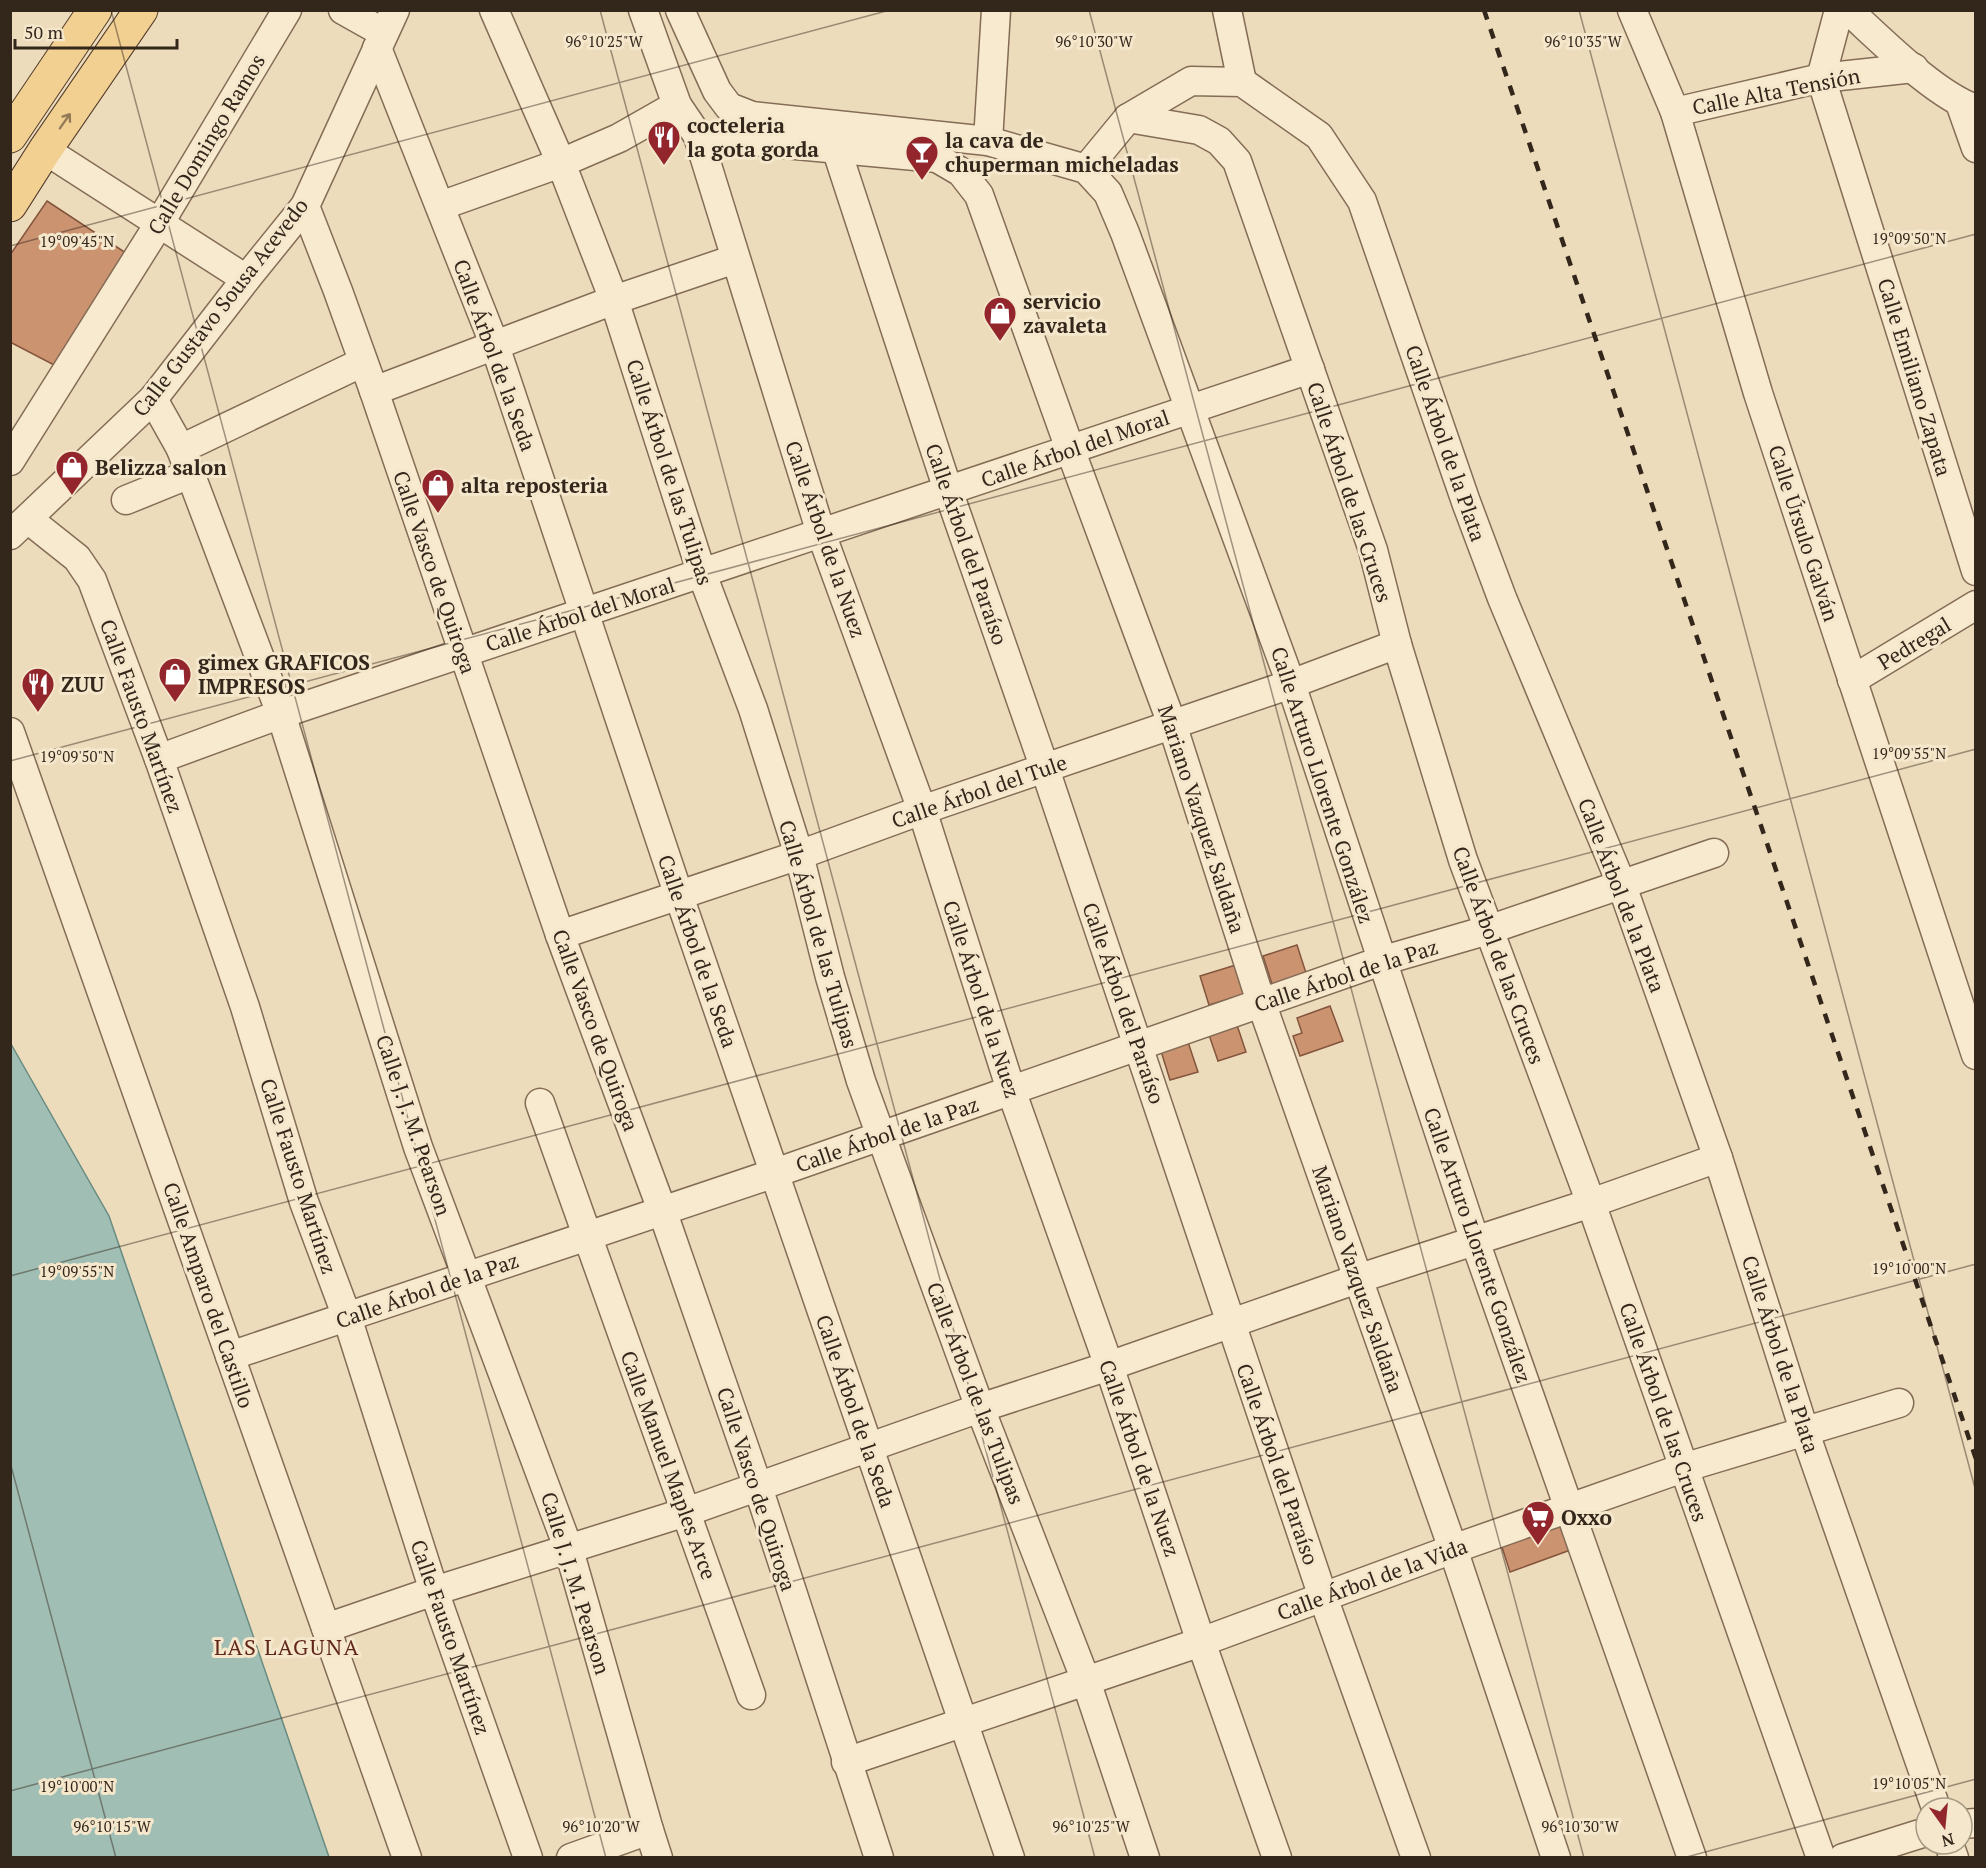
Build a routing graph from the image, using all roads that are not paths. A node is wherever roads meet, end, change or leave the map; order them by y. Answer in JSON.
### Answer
{"nodes":[{"id":1,"x":95,"y":10,"type":"edge"},
{"id":2,"x":141,"y":10,"type":"edge"},
{"id":3,"x":287,"y":10,"type":"edge"},
{"id":4,"x":344,"y":10,"type":"edge"},
{"id":5,"x":494,"y":10,"type":"edge"},
{"id":6,"x":643,"y":10,"type":"edge"},
{"id":7,"x":680,"y":10,"type":"edge"},
{"id":8,"x":996,"y":10,"type":"edge"},
{"id":9,"x":1227,"y":10,"type":"edge"},
{"id":10,"x":1632,"y":10,"type":"edge"},
{"id":11,"x":1839,"y":10,"type":"edge"},
{"id":12,"x":1848,"y":10,"type":"edge"},
{"id":13,"x":386,"y":30,"type":"edge"},
{"id":14,"x":1914,"y":68,"type":"junction"},
{"id":15,"x":1821,"y":78,"type":"junction"},
{"id":16,"x":1242,"y":82,"type":"junction"},
{"id":17,"x":677,"y":105,"type":"junction"},
{"id":18,"x":1968,"y":106,"type":"edge"},
{"id":19,"x":1675,"y":111,"type":"junction"},
{"id":20,"x":1128,"y":118,"type":"junction"},
{"id":21,"x":10,"y":136,"type":"edge"},
{"id":22,"x":698,"y":136,"type":"junction"},
{"id":23,"x":988,"y":141,"type":"junction"},
{"id":24,"x":836,"y":148,"type":"junction"},
{"id":25,"x":1976,"y":148,"type":"edge"},
{"id":26,"x":45,"y":150,"type":"junction"},
{"id":27,"x":561,"y":163,"type":"junction"},
{"id":28,"x":1086,"y":169,"type":"junction"},
{"id":29,"x":10,"y":205,"type":"edge"},
{"id":30,"x":305,"y":206,"type":"junction"},
{"id":31,"x":440,"y":206,"type":"junction"},
{"id":32,"x":159,"y":224,"type":"junction"},
{"id":33,"x":735,"y":260,"type":"junction"},
{"id":34,"x":246,"y":279,"type":"junction"},
{"id":35,"x":614,"y":300,"type":"junction"},
{"id":36,"x":495,"y":346,"type":"junction"},
{"id":37,"x":363,"y":362,"type":"junction"},
{"id":38,"x":1310,"y":369,"type":"junction"},
{"id":39,"x":374,"y":391,"type":"junction"},
{"id":40,"x":153,"y":399,"type":"junction"},
{"id":41,"x":1189,"y":409,"type":"junction"},
{"id":42,"x":1070,"y":449,"type":"junction"},
{"id":43,"x":10,"y":461,"type":"edge"},
{"id":44,"x":185,"y":461,"type":"junction"},
{"id":45,"x":948,"y":490,"type":"junction"},
{"id":46,"x":126,"y":500,"type":"dead end"},
{"id":47,"x":19,"y":527,"type":"edge"},
{"id":48,"x":821,"y":533,"type":"junction"},
{"id":49,"x":1976,"y":571,"type":"edge"},
{"id":50,"x":702,"y":574,"type":"junction"},
{"id":51,"x":1976,"y":605,"type":"edge"},
{"id":52,"x":584,"y":612,"type":"junction"},
{"id":53,"x":1397,"y":644,"type":"junction"},
{"id":54,"x":462,"y":653,"type":"junction"},
{"id":55,"x":1852,"y":680,"type":"junction"},
{"id":56,"x":1291,"y":684,"type":"junction"},
{"id":57,"x":281,"y":714,"type":"junction"},
{"id":58,"x":1172,"y":724,"type":"junction"},
{"id":59,"x":10,"y":732,"type":"edge"},
{"id":60,"x":159,"y":759,"type":"junction"},
{"id":61,"x":1045,"y":769,"type":"junction"},
{"id":62,"x":922,"y":810,"type":"junction"},
{"id":63,"x":1714,"y":853,"type":"dead end"},
{"id":64,"x":799,"y":855,"type":"junction"},
{"id":65,"x":1621,"y":883,"type":"junction"},
{"id":66,"x":678,"y":896,"type":"junction"},
{"id":67,"x":1488,"y":930,"type":"junction"},
{"id":68,"x":560,"y":934,"type":"junction"},
{"id":69,"x":1381,"y":961,"type":"junction"},
{"id":70,"x":1261,"y":1002,"type":"junction"},
{"id":71,"x":1138,"y":1045,"type":"junction"},
{"id":72,"x":1976,"y":1055,"type":"edge"},
{"id":73,"x":1011,"y":1090,"type":"junction"},
{"id":74,"x":540,"y":1103,"type":"dead end"},
{"id":75,"x":881,"y":1136,"type":"junction"},
{"id":76,"x":1719,"y":1158,"type":"junction"},
{"id":77,"x":775,"y":1173,"type":"junction"},
{"id":78,"x":1591,"y":1203,"type":"junction"},
{"id":79,"x":662,"y":1210,"type":"junction"},
{"id":80,"x":587,"y":1235,"type":"junction"},
{"id":81,"x":1475,"y":1241,"type":"junction"},
{"id":82,"x":466,"y":1276,"type":"junction"},
{"id":83,"x":1357,"y":1279,"type":"junction"},
{"id":84,"x":347,"y":1317,"type":"junction"},
{"id":85,"x":1231,"y":1324,"type":"junction"},
{"id":86,"x":230,"y":1356,"type":"junction"},
{"id":87,"x":1109,"y":1366,"type":"junction"},
{"id":88,"x":1899,"y":1403,"type":"dead end"},
{"id":89,"x":980,"y":1408,"type":"junction"},
{"id":90,"x":1804,"y":1430,"type":"junction"},
{"id":91,"x":869,"y":1448,"type":"junction"},
{"id":92,"x":1683,"y":1468,"type":"junction"},
{"id":93,"x":758,"y":1486,"type":"junction"},
{"id":94,"x":1569,"y":1508,"type":"junction"},
{"id":95,"x":686,"y":1512,"type":"junction"},
{"id":96,"x":1453,"y":1549,"type":"junction"},
{"id":97,"x":569,"y":1550,"type":"junction"},
{"id":98,"x":434,"y":1591,"type":"junction"},
{"id":99,"x":1323,"y":1597,"type":"junction"},
{"id":100,"x":326,"y":1628,"type":"junction"},
{"id":101,"x":1201,"y":1642,"type":"junction"},
{"id":102,"x":1086,"y":1681,"type":"junction"},
{"id":103,"x":751,"y":1695,"type":"dead end"},
{"id":104,"x":963,"y":1721,"type":"junction"},
{"id":105,"x":846,"y":1762,"type":"junction"},
{"id":106,"x":1932,"y":1796,"type":"edge"},
{"id":107,"x":649,"y":1830,"type":"junction"},
{"id":108,"x":1914,"y":1836,"type":"edge"},
{"id":109,"x":407,"y":1857,"type":"edge"},
{"id":110,"x":528,"y":1857,"type":"edge"},
{"id":111,"x":571,"y":1857,"type":"edge"},
{"id":112,"x":658,"y":1857,"type":"edge"},
{"id":113,"x":879,"y":1857,"type":"edge"},
{"id":114,"x":1010,"y":1857,"type":"edge"},
{"id":115,"x":1145,"y":1857,"type":"edge"},
{"id":116,"x":1277,"y":1857,"type":"edge"},
{"id":117,"x":1416,"y":1857,"type":"edge"},
{"id":118,"x":1556,"y":1857,"type":"edge"},
{"id":119,"x":1692,"y":1857,"type":"edge"},
{"id":120,"x":1821,"y":1857,"type":"edge"},
{"id":121,"x":1843,"y":1857,"type":"edge"}],
"edges":[{"from":1,"to":21,"type":"main road"},
{"from":26,"to":2,"type":"main road","one_way":true},
{"from":3,"to":32,"type":"street","name":"Calle Domingo Ramos"},
{"from":4,"to":13,"type":"street"},
{"from":5,"to":27,"type":"street","name":"Calle Árbol de las Tulipas"},
{"from":6,"to":17,"type":"street"},
{"from":7,"to":23,"type":"street"},
{"from":8,"to":23,"type":"street"},
{"from":9,"to":16,"type":"street"},
{"from":10,"to":19,"type":"street","name":"Calle Úrsulo Galván"},
{"from":11,"to":15,"type":"street"},
{"from":12,"to":14,"type":"street"},
{"from":13,"to":30,"type":"street","name":"Calle Gustavo Sousa Acevedo"},
{"from":13,"to":31,"type":"street","name":"Calle Árbol de la Seda"},
{"from":14,"to":15,"type":"street","name":"Calle Alta Tensión"},
{"from":14,"to":18,"type":"street"},
{"from":15,"to":19,"type":"street","name":"Calle Alta Tensión"},
{"from":15,"to":49,"type":"street","name":"Calle Emiliano Zapata"},
{"from":16,"to":20,"type":"street"},
{"from":16,"to":65,"type":"street","name":"Calle Árbol de la Plata"},
{"from":17,"to":22,"type":"street"},
{"from":17,"to":27,"type":"street"},
{"from":18,"to":25,"type":"street"},
{"from":19,"to":55,"type":"street","name":"Calle Úrsulo Galván"},
{"from":20,"to":28,"type":"street"},
{"from":20,"to":38,"type":"street","name":"Calle Árbol de las Cruces"},
{"from":22,"to":24,"type":"street","name":"Mariano Vazquez Saldaña"},
{"from":22,"to":33,"type":"street","name":"Calle Árbol de la Nuez"},
{"from":23,"to":28,"type":"street"},
{"from":24,"to":42,"type":"street","name":"Mariano Vazquez Saldaña"},
{"from":24,"to":45,"type":"street","name":"Calle Árbol del Paraíso"},
{"from":26,"to":29,"type":"main road"},
{"from":26,"to":32,"type":"street"},
{"from":27,"to":31,"type":"street"},
{"from":27,"to":35,"type":"street","name":"Calle Árbol de las Tulipas"},
{"from":28,"to":41,"type":"street","name":"Calle Arturo Llorente González"},
{"from":30,"to":34,"type":"street","name":"Calle Gustavo Sousa Acevedo"},
{"from":30,"to":37,"type":"street","name":"Calle Vasco de Quiroga"},
{"from":31,"to":36,"type":"street","name":"Calle Árbol de la Seda"},
{"from":32,"to":34,"type":"street"},
{"from":32,"to":43,"type":"street","name":"Calle Domingo Ramos"},
{"from":33,"to":35,"type":"street"},
{"from":33,"to":48,"type":"street","name":"Calle Árbol de la Nuez"},
{"from":34,"to":40,"type":"street","name":"Calle Gustavo Sousa Acevedo"},
{"from":35,"to":36,"type":"street"},
{"from":35,"to":50,"type":"street","name":"Calle Árbol de las Tulipas"},
{"from":36,"to":39,"type":"street"},
{"from":36,"to":52,"type":"street","name":"Calle Árbol de la Seda"},
{"from":37,"to":39,"type":"street","name":"Calle Vasco de Quiroga"},
{"from":37,"to":44,"type":"street"},
{"from":38,"to":41,"type":"street","name":"Calle Árbol del Moral"},
{"from":38,"to":53,"type":"street","name":"Calle Árbol de las Cruces"},
{"from":39,"to":54,"type":"street","name":"Calle Vasco de Quiroga"},
{"from":40,"to":44,"type":"street","name":"Calle J. J. M. Pearson"},
{"from":40,"to":47,"type":"street","name":"Calle Gustavo Sousa Acevedo"},
{"from":41,"to":42,"type":"street","name":"Calle Árbol del Moral"},
{"from":41,"to":56,"type":"street","name":"Calle Arturo Llorente González"},
{"from":42,"to":45,"type":"street","name":"Calle Árbol del Moral"},
{"from":42,"to":58,"type":"street","name":"Mariano Vazquez Saldaña"},
{"from":44,"to":46,"type":"street"},
{"from":44,"to":57,"type":"street","name":"Calle J. J. M. Pearson"},
{"from":45,"to":48,"type":"street","name":"Calle Árbol del Moral"},
{"from":45,"to":61,"type":"street","name":"Calle Árbol del Paraíso"},
{"from":47,"to":60,"type":"street","name":"Calle Fausto Martínez"},
{"from":48,"to":50,"type":"street","name":"Calle Árbol del Moral"},
{"from":48,"to":62,"type":"street","name":"Calle Árbol de la Nuez"},
{"from":50,"to":52,"type":"street","name":"Calle Árbol del Moral"},
{"from":50,"to":64,"type":"street","name":"Calle Árbol de las Tulipas"},
{"from":51,"to":55,"type":"street","name":"Pedregal"},
{"from":52,"to":54,"type":"street","name":"Calle Árbol del Moral"},
{"from":52,"to":66,"type":"street","name":"Calle Árbol de la Seda"},
{"from":53,"to":56,"type":"street","name":"Calle Árbol del Tule"},
{"from":53,"to":67,"type":"street","name":"Calle Árbol de las Cruces"},
{"from":54,"to":57,"type":"street","name":"Calle Árbol del Moral"},
{"from":54,"to":68,"type":"street","name":"Calle Vasco de Quiroga"},
{"from":55,"to":72,"type":"street","name":"Calle Úrsulo Galván"},
{"from":56,"to":58,"type":"street","name":"Calle Árbol del Tule"},
{"from":56,"to":69,"type":"street","name":"Calle Arturo Llorente González"},
{"from":57,"to":60,"type":"street","name":"Calle Árbol del Moral"},
{"from":57,"to":82,"type":"street","name":"Calle J. J. M. Pearson"},
{"from":58,"to":61,"type":"street","name":"Calle Árbol del Tule"},
{"from":58,"to":70,"type":"street","name":"Mariano Vazquez Saldaña"},
{"from":59,"to":86,"type":"street","name":"Calle Amparo del Castillo"},
{"from":60,"to":84,"type":"street","name":"Calle Fausto Martínez"},
{"from":61,"to":62,"type":"street","name":"Calle Árbol del Tule"},
{"from":61,"to":71,"type":"street","name":"Calle Árbol del Paraíso"},
{"from":62,"to":64,"type":"street","name":"Calle Árbol del Tule"},
{"from":62,"to":73,"type":"street","name":"Calle Árbol de la Nuez"},
{"from":63,"to":65,"type":"street","name":"Calle Árbol de la Paz"},
{"from":64,"to":66,"type":"street","name":"Calle Árbol del Tule"},
{"from":64,"to":75,"type":"street","name":"Calle Árbol de las Tulipas"},
{"from":65,"to":67,"type":"street","name":"Calle Árbol de la Paz"},
{"from":65,"to":76,"type":"street","name":"Calle Árbol de la Plata"},
{"from":66,"to":68,"type":"street","name":"Calle Árbol del Tule"},
{"from":66,"to":77,"type":"street","name":"Calle Árbol de la Seda"},
{"from":67,"to":69,"type":"street","name":"Calle Árbol de la Paz"},
{"from":67,"to":78,"type":"street","name":"Calle Árbol de las Cruces"},
{"from":68,"to":79,"type":"street","name":"Calle Vasco de Quiroga"},
{"from":69,"to":70,"type":"street","name":"Calle Árbol de la Paz"},
{"from":69,"to":81,"type":"street","name":"Calle Arturo Llorente González"},
{"from":70,"to":71,"type":"street","name":"Calle Árbol de la Paz"},
{"from":70,"to":83,"type":"street","name":"Mariano Vazquez Saldaña"},
{"from":71,"to":73,"type":"street","name":"Calle Árbol de la Paz"},
{"from":71,"to":85,"type":"street","name":"Calle Árbol del Paraíso"},
{"from":73,"to":75,"type":"street","name":"Calle Árbol de la Paz"},
{"from":73,"to":87,"type":"street","name":"Calle Árbol de la Nuez"},
{"from":74,"to":80,"type":"street","name":"Calle Manuel Maples Arce"},
{"from":75,"to":77,"type":"street","name":"Calle Árbol de la Paz"},
{"from":75,"to":89,"type":"street","name":"Calle Árbol de las Tulipas"},
{"from":76,"to":78,"type":"street"},
{"from":76,"to":90,"type":"street","name":"Calle Árbol de la Plata"},
{"from":77,"to":79,"type":"street","name":"Calle Árbol de la Paz"},
{"from":77,"to":91,"type":"street","name":"Calle Árbol de la Seda"},
{"from":78,"to":81,"type":"street"},
{"from":78,"to":92,"type":"street","name":"Calle Árbol de las Cruces"},
{"from":79,"to":80,"type":"street","name":"Calle Árbol de la Paz"},
{"from":79,"to":93,"type":"street","name":"Calle Vasco de Quiroga"},
{"from":80,"to":82,"type":"street","name":"Calle Árbol de la Paz"},
{"from":80,"to":95,"type":"street","name":"Calle Manuel Maples Arce"},
{"from":81,"to":83,"type":"street"},
{"from":81,"to":94,"type":"street","name":"Calle Arturo Llorente González"},
{"from":82,"to":84,"type":"street","name":"Calle Árbol de la Paz"},
{"from":82,"to":97,"type":"street","name":"Calle J. J. M. Pearson"},
{"from":83,"to":85,"type":"street"},
{"from":83,"to":96,"type":"street","name":"Mariano Vazquez Saldaña"},
{"from":84,"to":86,"type":"street","name":"Calle Árbol de la Paz"},
{"from":84,"to":98,"type":"street","name":"Calle Fausto Martínez"},
{"from":85,"to":87,"type":"street"},
{"from":85,"to":99,"type":"street","name":"Calle Árbol del Paraíso"},
{"from":86,"to":100,"type":"street","name":"Calle Amparo del Castillo"},
{"from":87,"to":89,"type":"street"},
{"from":87,"to":101,"type":"street","name":"Calle Árbol de la Nuez"},
{"from":88,"to":90,"type":"street","name":"Calle Árbol de la Vida"},
{"from":89,"to":91,"type":"street"},
{"from":89,"to":102,"type":"street","name":"Calle Árbol de las Tulipas"},
{"from":90,"to":92,"type":"street","name":"Calle Árbol de la Vida"},
{"from":90,"to":106,"type":"street","name":"Calle Árbol de la Plata"},
{"from":91,"to":93,"type":"street"},
{"from":91,"to":104,"type":"street","name":"Calle Árbol de la Seda"},
{"from":92,"to":94,"type":"street","name":"Calle Árbol de la Vida"},
{"from":92,"to":120,"type":"street","name":"Calle Árbol de las Cruces"},
{"from":93,"to":95,"type":"street"},
{"from":93,"to":105,"type":"street","name":"Calle Vasco de Quiroga"},
{"from":94,"to":96,"type":"street","name":"Calle Árbol de la Vida"},
{"from":94,"to":119,"type":"street","name":"Calle Arturo Llorente González"},
{"from":95,"to":97,"type":"street"},
{"from":95,"to":103,"type":"street","name":"Calle Manuel Maples Arce"},
{"from":96,"to":99,"type":"street","name":"Calle Árbol de la Vida"},
{"from":96,"to":118,"type":"street","name":"Mariano Vazquez Saldaña"},
{"from":97,"to":98,"type":"street"},
{"from":97,"to":107,"type":"street","name":"Calle J. J. M. Pearson"},
{"from":98,"to":100,"type":"street"},
{"from":98,"to":110,"type":"street","name":"Calle Fausto Martínez"},
{"from":99,"to":101,"type":"street","name":"Calle Árbol de la Vida"},
{"from":99,"to":117,"type":"street","name":"Calle Árbol del Paraíso"},
{"from":100,"to":109,"type":"street","name":"Calle Amparo del Castillo"},
{"from":101,"to":102,"type":"street","name":"Calle Árbol de la Vida"},
{"from":101,"to":116,"type":"street","name":"Calle Árbol de la Nuez"},
{"from":102,"to":104,"type":"street","name":"Calle Árbol de la Vida"},
{"from":102,"to":115,"type":"street","name":"Calle Árbol de las Tulipas"},
{"from":104,"to":105,"type":"street","name":"Calle Árbol de la Vida"},
{"from":104,"to":114,"type":"street","name":"Calle Árbol de la Seda"},
{"from":105,"to":113,"type":"street","name":"Calle Vasco de Quiroga"},
{"from":107,"to":111,"type":"street"},
{"from":107,"to":112,"type":"street","name":"Calle J. J. M. Pearson"},
{"from":108,"to":121,"type":"street"}]}
